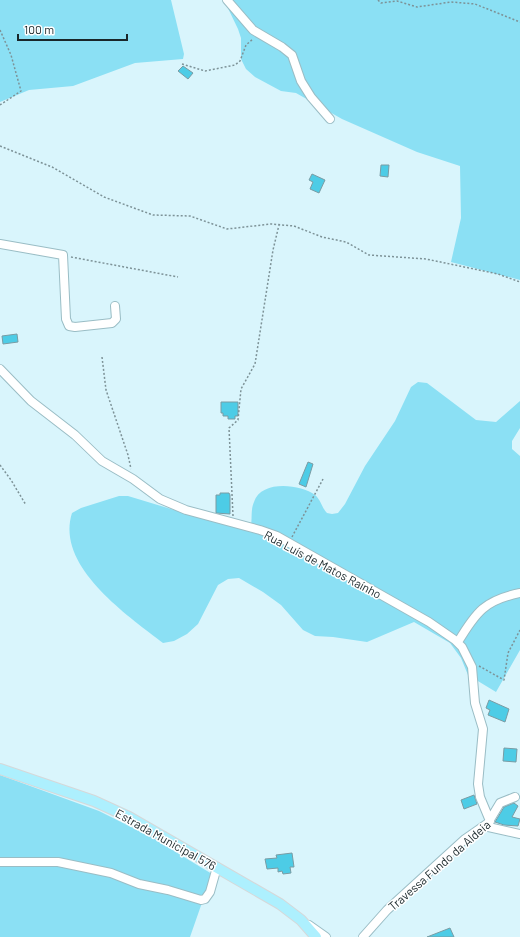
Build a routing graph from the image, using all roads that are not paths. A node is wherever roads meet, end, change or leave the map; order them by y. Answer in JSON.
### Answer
{"nodes":[{"id":1,"x":227,"y":0,"type":"edge"},
{"id":2,"x":330,"y":119,"type":"dead end"},
{"id":3,"x":0,"y":244,"type":"edge"},
{"id":4,"x":115,"y":306,"type":"dead end"},
{"id":5,"x":0,"y":368,"type":"edge"},
{"id":6,"x":520,"y":593,"type":"edge"},
{"id":7,"x":458,"y":642,"type":"junction"},
{"id":8,"x":0,"y":769,"type":"edge"},
{"id":9,"x":515,"y":797,"type":"dead end"},
{"id":10,"x":487,"y":823,"type":"junction"},
{"id":11,"x":520,"y":834,"type":"edge"},
{"id":12,"x":0,"y":862,"type":"edge"},
{"id":13,"x":217,"y":866,"type":"junction"},
{"id":14,"x":287,"y":909,"type":"junction"},
{"id":15,"x":316,"y":937,"type":"edge"},
{"id":16,"x":326,"y":937,"type":"edge"},
{"id":17,"x":364,"y":937,"type":"edge"}],
"edges":[{"from":1,"to":2,"type":"street"},
{"from":3,"to":4,"type":"street"},
{"from":5,"to":7,"type":"street","name":"Rua Luís de Matos Raínho"},
{"from":6,"to":7,"type":"street"},
{"from":7,"to":10,"type":"street"},
{"from":8,"to":13,"type":"main road","name":"Estrada Municipal 576"},
{"from":9,"to":10,"type":"street","name":"Travessa Fundo da Aldeia"},
{"from":10,"to":11,"type":"street"},
{"from":10,"to":17,"type":"street","name":"Travessa Fundo da Aldeia"},
{"from":12,"to":13,"type":"street"},
{"from":13,"to":14,"type":"main road","name":"Estrada Municipal 576"},
{"from":14,"to":15,"type":"main road","name":"Estrada Municipal 576"},
{"from":14,"to":16,"type":"street"}]}
